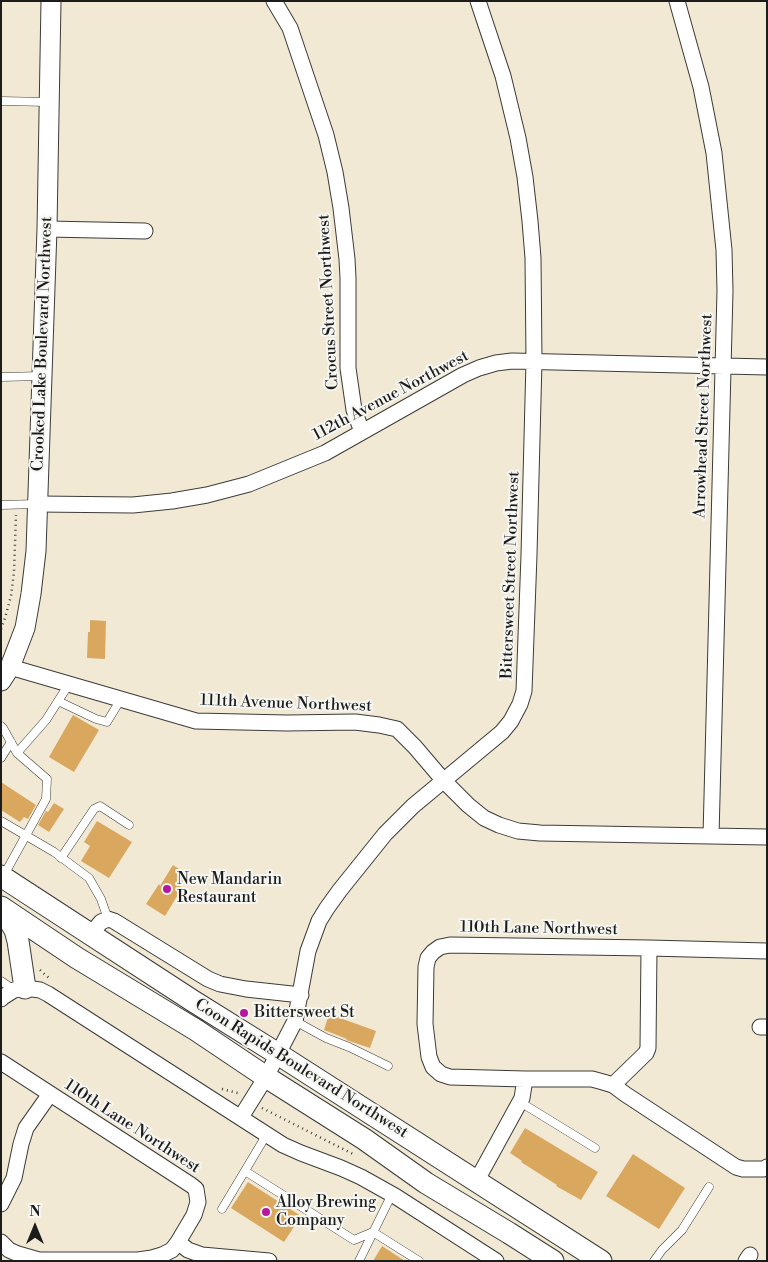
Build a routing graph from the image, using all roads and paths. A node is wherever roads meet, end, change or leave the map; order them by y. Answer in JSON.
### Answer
{"nodes":[{"id":1,"x":52,"y":1,"type":"edge"},
{"id":2,"x":274,"y":1,"type":"edge"},
{"id":3,"x":478,"y":1,"type":"edge"},
{"id":4,"x":677,"y":1,"type":"edge"},
{"id":5,"x":1,"y":101,"type":"edge"},
{"id":6,"x":50,"y":102,"type":"junction"},
{"id":7,"x":47,"y":229,"type":"junction"},
{"id":8,"x":145,"y":231,"type":"dead end"},
{"id":9,"x":534,"y":361,"type":"junction"},
{"id":10,"x":722,"y":366,"type":"junction"},
{"id":11,"x":767,"y":367,"type":"edge"},
{"id":12,"x":42,"y":376,"type":"junction"},
{"id":13,"x":1,"y":377,"type":"edge"},
{"id":14,"x":362,"y":432,"type":"junction"},
{"id":15,"x":16,"y":504,"type":"junction"},
{"id":16,"x":38,"y":504,"type":"junction"},
{"id":17,"x":1,"y":505,"type":"edge"},
{"id":18,"x":1,"y":629,"type":"edge"},
{"id":19,"x":6,"y":674,"type":"edge"},
{"id":20,"x":69,"y":684,"type":"junction"},
{"id":21,"x":121,"y":699,"type":"junction"},
{"id":22,"x":58,"y":701,"type":"junction"},
{"id":23,"x":1,"y":726,"type":"edge"},
{"id":24,"x":11,"y":742,"type":"junction"},
{"id":25,"x":17,"y":753,"type":"junction"},
{"id":26,"x":1,"y":758,"type":"edge"},
{"id":27,"x":444,"y":781,"type":"junction"},
{"id":28,"x":1,"y":821,"type":"edge"},
{"id":29,"x":129,"y":825,"type":"dead end"},
{"id":30,"x":26,"y":836,"type":"junction"},
{"id":31,"x":711,"y":836,"type":"junction"},
{"id":32,"x":767,"y":837,"type":"edge"},
{"id":33,"x":61,"y":858,"type":"junction"},
{"id":34,"x":2,"y":877,"type":"edge"},
{"id":35,"x":2,"y":908,"type":"edge"},
{"id":36,"x":108,"y":919,"type":"junction"},
{"id":37,"x":91,"y":934,"type":"junction"},
{"id":38,"x":649,"y":948,"type":"junction"},
{"id":39,"x":767,"y":951,"type":"edge"},
{"id":40,"x":1,"y":981,"type":"edge"},
{"id":41,"x":13,"y":992,"type":"edge"},
{"id":42,"x":301,"y":995,"type":"junction"},
{"id":43,"x":295,"y":1021,"type":"junction"},
{"id":44,"x":278,"y":1054,"type":"junction"},
{"id":45,"x":1,"y":1062,"type":"edge"},
{"id":46,"x":388,"y":1066,"type":"dead end"},
{"id":47,"x":266,"y":1077,"type":"junction"},
{"id":48,"x":525,"y":1079,"type":"junction"},
{"id":49,"x":613,"y":1085,"type":"junction"},
{"id":50,"x":50,"y":1094,"type":"junction"},
{"id":51,"x":520,"y":1102,"type":"junction"},
{"id":52,"x":241,"y":1117,"type":"junction"},
{"id":53,"x":267,"y":1134,"type":"junction"},
{"id":54,"x":595,"y":1148,"type":"dead end"},
{"id":55,"x":767,"y":1167,"type":"edge"},
{"id":56,"x":245,"y":1171,"type":"junction"},
{"id":57,"x":476,"y":1180,"type":"junction"},
{"id":58,"x":708,"y":1187,"type":"dead end"},
{"id":59,"x":392,"y":1194,"type":"junction"},
{"id":60,"x":1,"y":1204,"type":"edge"},
{"id":61,"x":222,"y":1209,"type":"dead end"},
{"id":62,"x":373,"y":1232,"type":"junction"},
{"id":63,"x":1,"y":1242,"type":"edge"},
{"id":64,"x":178,"y":1242,"type":"junction"},
{"id":65,"x":269,"y":1261,"type":"edge"},
{"id":66,"x":359,"y":1261,"type":"edge"},
{"id":67,"x":419,"y":1261,"type":"edge"},
{"id":68,"x":496,"y":1261,"type":"edge"},
{"id":69,"x":553,"y":1261,"type":"edge"},
{"id":70,"x":601,"y":1261,"type":"edge"},
{"id":71,"x":654,"y":1261,"type":"edge"}],
"edges":[{"from":1,"to":6,"type":"street","name":"Crooked Lake Boulevard Northwest"},
{"from":2,"to":14,"type":"street","name":"Crocus Street Northwest"},
{"from":3,"to":9,"type":"street","name":"Bittersweet Street Northwest"},
{"from":4,"to":10,"type":"street","name":"Arrowhead Street Northwest"},
{"from":5,"to":6,"type":"lane"},
{"from":6,"to":7,"type":"street","name":"Crooked Lake Boulevard Northwest"},
{"from":7,"to":8,"type":"street"},
{"from":7,"to":12,"type":"street","name":"Crooked Lake Boulevard Northwest"},
{"from":9,"to":10,"type":"street","name":"112th Avenue Northwest"},
{"from":9,"to":14,"type":"street","name":"112th Avenue Northwest"},
{"from":9,"to":27,"type":"street","name":"Bittersweet Street Northwest"},
{"from":10,"to":11,"type":"street","name":"112th Avenue Northwest"},
{"from":10,"to":31,"type":"street","name":"Arrowhead Street Northwest"},
{"from":12,"to":13,"type":"lane"},
{"from":12,"to":16,"type":"street","name":"Crooked Lake Boulevard Northwest"},
{"from":14,"to":16,"type":"street","name":"112th Avenue Northwest"},
{"from":15,"to":16,"type":"lane"},
{"from":15,"to":17,"type":"lane"},
{"from":15,"to":18,"type":"path"},
{"from":16,"to":19,"type":"street","name":"Crooked Lake Boulevard Northwest"},
{"from":19,"to":20,"type":"street","name":"111th Avenue Northwest"},
{"from":20,"to":21,"type":"street","name":"111th Avenue Northwest"},
{"from":20,"to":22,"type":"lane"},
{"from":21,"to":22,"type":"lane"},
{"from":21,"to":27,"type":"street","name":"111th Avenue Northwest"},
{"from":22,"to":25,"type":"lane"},
{"from":23,"to":24,"type":"lane"},
{"from":24,"to":25,"type":"lane"},
{"from":24,"to":26,"type":"lane"},
{"from":25,"to":30,"type":"lane"},
{"from":27,"to":31,"type":"street","name":"111th Avenue Northwest"},
{"from":27,"to":42,"type":"street","name":"Bittersweet Street Northwest"},
{"from":28,"to":30,"type":"lane"},
{"from":29,"to":33,"type":"lane"},
{"from":30,"to":33,"type":"lane"},
{"from":30,"to":34,"type":"lane"},
{"from":31,"to":32,"type":"street","name":"111th Avenue Northwest"},
{"from":33,"to":36,"type":"lane"},
{"from":34,"to":37,"type":"main road","name":"Coon Rapids Boulevard Northwest"},
{"from":35,"to":41,"type":"main road"},
{"from":35,"to":47,"type":"main road","name":"Coon Rapids Boulevard Northwest"},
{"from":36,"to":37,"type":"street"},
{"from":36,"to":42,"type":"street"},
{"from":37,"to":44,"type":"main road","name":"Coon Rapids Boulevard Northwest"},
{"from":38,"to":39,"type":"street","name":"110th Lane Northwest"},
{"from":38,"to":48,"type":"street","name":"110th Lane Northwest"},
{"from":38,"to":49,"type":"street"},
{"from":40,"to":41,"type":"lane"},
{"from":41,"to":52,"type":"street"},
{"from":42,"to":43,"type":"street","name":"Bittersweet Street Northwest"},
{"from":43,"to":44,"type":"street","name":"Bittersweet Street Northwest"},
{"from":43,"to":46,"type":"lane"},
{"from":44,"to":47,"type":"street","name":"Bittersweet Street Northwest"},
{"from":44,"to":57,"type":"main road","name":"Coon Rapids Boulevard Northwest"},
{"from":45,"to":50,"type":"street","name":"110th Lane Northwest"},
{"from":47,"to":52,"type":"street","name":"Bittersweet Street Northwest"},
{"from":47,"to":69,"type":"main road","name":"Coon Rapids Boulevard Northwest"},
{"from":48,"to":49,"type":"street","name":"110th Lane Northwest"},
{"from":48,"to":51,"type":"street"},
{"from":49,"to":55,"type":"street","name":"110th Lane Northwest"},
{"from":50,"to":60,"type":"street"},
{"from":50,"to":64,"type":"street","name":"110th Lane Northwest"},
{"from":51,"to":54,"type":"lane"},
{"from":51,"to":57,"type":"street"},
{"from":52,"to":53,"type":"street"},
{"from":53,"to":56,"type":"lane"},
{"from":53,"to":59,"type":"street"},
{"from":56,"to":61,"type":"lane"},
{"from":56,"to":62,"type":"lane"},
{"from":57,"to":70,"type":"main road","name":"Coon Rapids Boulevard Northwest"},
{"from":58,"to":71,"type":"lane"},
{"from":59,"to":62,"type":"lane"},
{"from":59,"to":68,"type":"street"},
{"from":62,"to":66,"type":"lane"},
{"from":62,"to":67,"type":"lane"},
{"from":63,"to":64,"type":"street"},
{"from":64,"to":65,"type":"street"}]}
